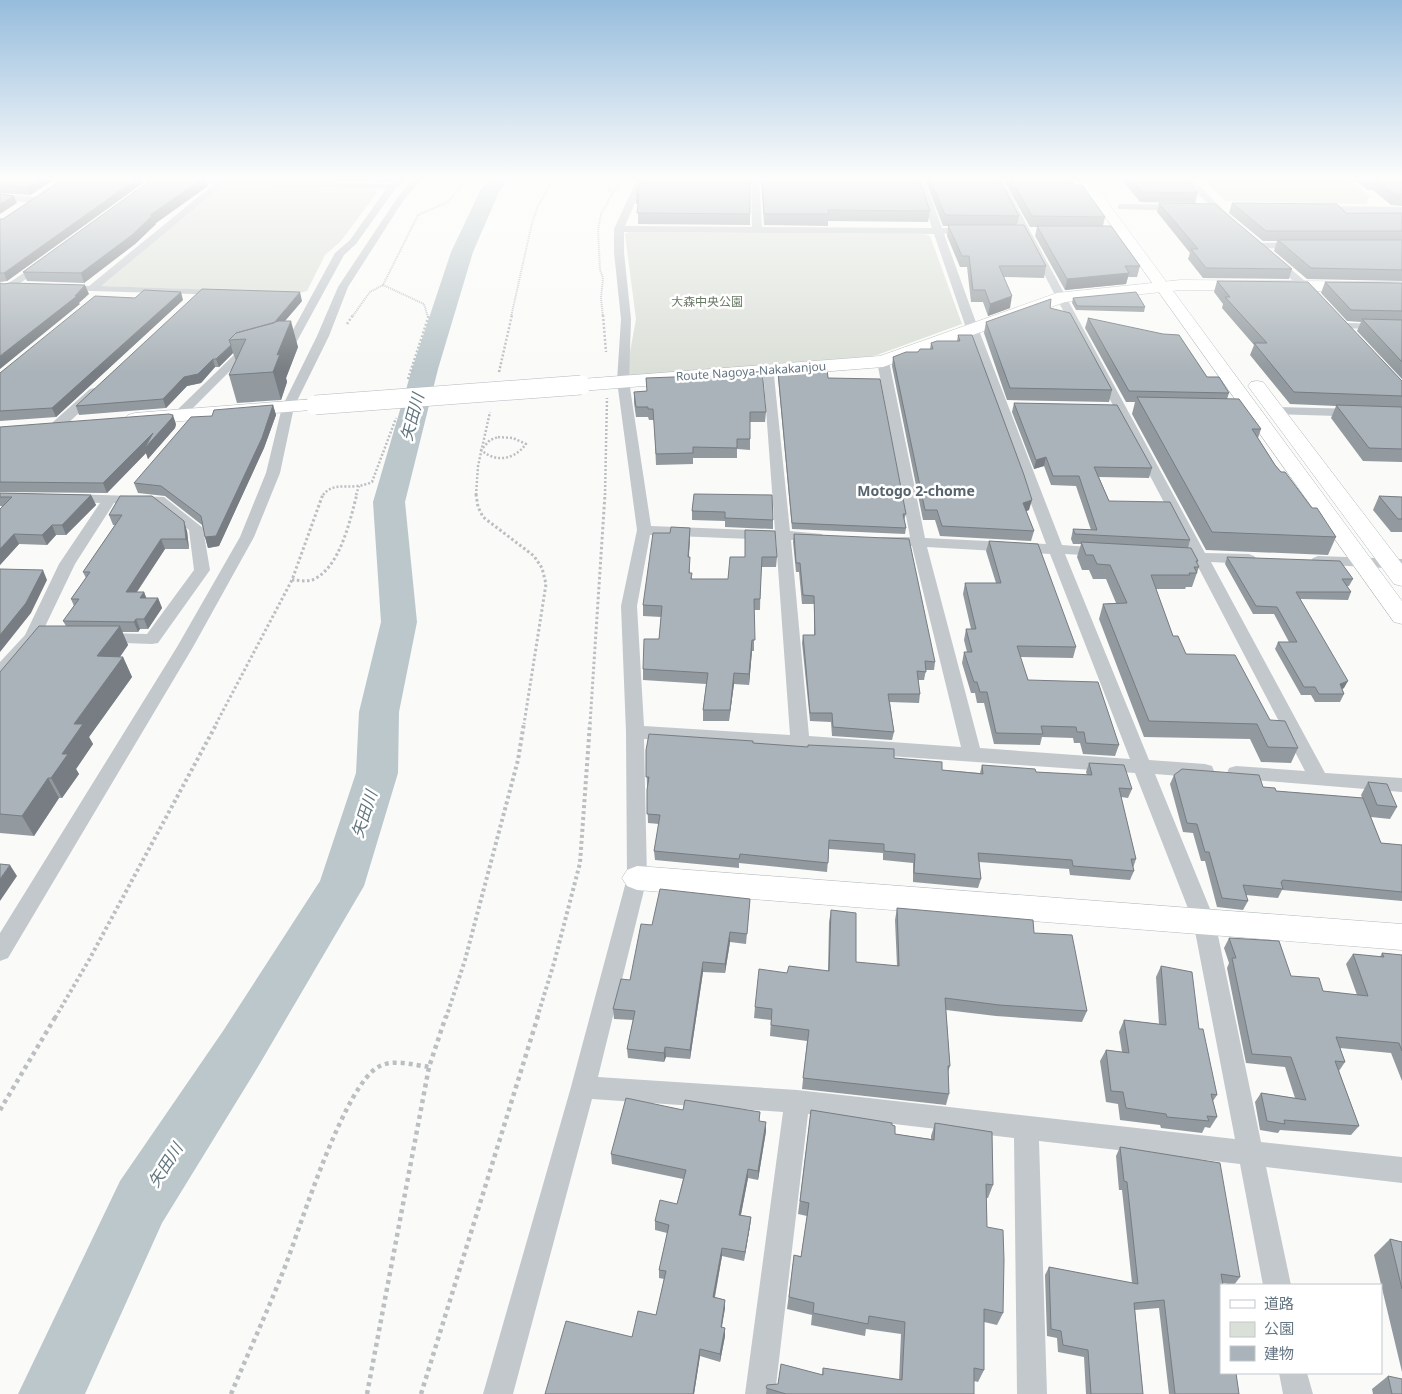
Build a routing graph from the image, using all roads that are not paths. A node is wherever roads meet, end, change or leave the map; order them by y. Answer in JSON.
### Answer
{"nodes":[{"id":1,"x":148,"y":242,"type":"edge"},
{"id":2,"x":353,"y":242,"type":"edge"},
{"id":3,"x":372,"y":242,"type":"edge"},
{"id":4,"x":619,"y":242,"type":"edge"},
{"id":5,"x":943,"y":242,"type":"edge"},
{"id":6,"x":1032,"y":242,"type":"edge"},
{"id":7,"x":1128,"y":242,"type":"edge"},
{"id":8,"x":1255,"y":242,"type":"edge"},
{"id":9,"x":1256,"y":242,"type":"edge"},
{"id":10,"x":1305,"y":245,"type":"edge"},
{"id":11,"x":49,"y":258,"type":"edge"},
{"id":12,"x":1171,"y":280,"type":"junction"},
{"id":13,"x":5,"y":286,"type":"edge"},
{"id":14,"x":1306,"y":286,"type":"junction"},
{"id":15,"x":29,"y":287,"type":"edge"},
{"id":16,"x":1402,"y":287,"type":"edge"},
{"id":17,"x":56,"y":288,"type":"edge"},
{"id":18,"x":92,"y":289,"type":"junction"},
{"id":19,"x":107,"y":290,"type":"junction"},
{"id":20,"x":200,"y":293,"type":"junction"},
{"id":21,"x":0,"y":294,"type":"edge"},
{"id":22,"x":229,"y":294,"type":"edge"},
{"id":23,"x":1063,"y":297,"type":"junction"},
{"id":24,"x":91,"y":302,"type":"edge"},
{"id":25,"x":1325,"y":306,"type":"edge"},
{"id":26,"x":186,"y":307,"type":"edge"},
{"id":27,"x":1402,"y":326,"type":"edge"},
{"id":28,"x":972,"y":328,"type":"junction"},
{"id":29,"x":1358,"y":340,"type":"edge"},
{"id":30,"x":1234,"y":356,"type":"dead end"},
{"id":31,"x":883,"y":361,"type":"junction"},
{"id":32,"x":769,"y":369,"type":"junction"},
{"id":33,"x":1246,"y":372,"type":"dead end"},
{"id":34,"x":616,"y":382,"type":"junction"},
{"id":35,"x":100,"y":387,"type":"edge"},
{"id":36,"x":288,"y":407,"type":"junction"},
{"id":37,"x":1102,"y":407,"type":"edge"},
{"id":38,"x":1127,"y":407,"type":"junction"},
{"id":39,"x":1276,"y":411,"type":"junction"},
{"id":40,"x":1402,"y":414,"type":"edge"},
{"id":41,"x":187,"y":419,"type":"junction"},
{"id":42,"x":121,"y":420,"type":"edge"},
{"id":43,"x":85,"y":422,"type":"edge"},
{"id":44,"x":49,"y":425,"type":"joint"},
{"id":45,"x":136,"y":484,"type":"edge"},
{"id":46,"x":52,"y":498,"type":"edge"},
{"id":47,"x":116,"y":499,"type":"junction"},
{"id":48,"x":644,"y":530,"type":"junction"},
{"id":49,"x":784,"y":536,"type":"junction"},
{"id":50,"x":832,"y":538,"type":"edge"},
{"id":51,"x":870,"y":539,"type":"edge"},
{"id":52,"x":918,"y":541,"type":"junction"},
{"id":53,"x":1056,"y":550,"type":"junction"},
{"id":54,"x":1114,"y":553,"type":"edge"},
{"id":55,"x":1162,"y":555,"type":"edge"},
{"id":56,"x":1201,"y":557,"type":"junction"},
{"id":57,"x":1268,"y":560,"type":"edge"},
{"id":58,"x":1306,"y":561,"type":"edge"},
{"id":59,"x":1364,"y":563,"type":"junction"},
{"id":60,"x":1396,"y":564,"type":"edge"},
{"id":61,"x":1402,"y":579,"type":"edge"},
{"id":62,"x":1402,"y":616,"type":"edge"},
{"id":63,"x":32,"y":637,"type":"junction"},
{"id":64,"x":50,"y":637,"type":"edge"},
{"id":65,"x":87,"y":638,"type":"edge"},
{"id":66,"x":0,"y":673,"type":"edge"},
{"id":67,"x":635,"y":732,"type":"junction"},
{"id":68,"x":800,"y":742,"type":"junction"},
{"id":69,"x":972,"y":754,"type":"junction"},
{"id":70,"x":1142,"y":767,"type":"junction"},
{"id":71,"x":1319,"y":779,"type":"junction"},
{"id":72,"x":1402,"y":784,"type":"edge"},
{"id":73,"x":637,"y":878,"type":"junction"},
{"id":74,"x":1204,"y":921,"type":"junction"},
{"id":75,"x":1402,"y":937,"type":"edge"},
{"id":76,"x":0,"y":952,"type":"edge"},
{"id":77,"x":583,"y":1086,"type":"junction"},
{"id":78,"x":797,"y":1101,"type":"junction"},
{"id":79,"x":1026,"y":1127,"type":"junction"},
{"id":80,"x":1252,"y":1153,"type":"junction"},
{"id":81,"x":1402,"y":1170,"type":"edge"},
{"id":82,"x":1277,"y":1284,"type":"edge"},
{"id":83,"x":1294,"y":1374,"type":"edge"},
{"id":84,"x":498,"y":1394,"type":"edge"},
{"id":85,"x":760,"y":1394,"type":"edge"},
{"id":86,"x":1032,"y":1394,"type":"edge"},
{"id":87,"x":1298,"y":1394,"type":"edge"}],
"edges":[{"from":1,"to":18,"type":"street"},
{"from":2,"to":41,"type":"street"},
{"from":3,"to":36,"type":"street"},
{"from":4,"to":34,"type":"street"},
{"from":5,"to":28,"type":"street"},
{"from":6,"to":23,"type":"street"},
{"from":7,"to":12,"type":"street"},
{"from":8,"to":14,"type":"street"},
{"from":9,"to":10,"type":"street"},
{"from":11,"to":13,"type":"street"},
{"from":12,"to":14,"type":"main road","name":"Route Nagoya-Nakakanjou"},
{"from":12,"to":23,"type":"main road","name":"Route Nagoya-Nakakanjou"},
{"from":12,"to":30,"type":"street"},
{"from":12,"to":59,"type":"street"},
{"from":13,"to":15,"type":"street"},
{"from":13,"to":21,"type":"street"},
{"from":14,"to":16,"type":"main road","name":"Route Nagoya-Nakakanjou"},
{"from":14,"to":25,"type":"street"},
{"from":17,"to":18,"type":"street"},
{"from":18,"to":19,"type":"street"},
{"from":19,"to":20,"type":"street"},
{"from":19,"to":24,"type":"street"},
{"from":20,"to":22,"type":"street"},
{"from":20,"to":26,"type":"street"},
{"from":23,"to":28,"type":"main road","name":"Route Nagoya-Nakakanjou"},
{"from":23,"to":38,"type":"street"},
{"from":27,"to":29,"type":"street"},
{"from":28,"to":31,"type":"main road","name":"Route Nagoya-Nakakanjou"},
{"from":28,"to":53,"type":"street"},
{"from":31,"to":32,"type":"main road","name":"Route Nagoya-Nakakanjou"},
{"from":31,"to":52,"type":"street"},
{"from":32,"to":34,"type":"main road","name":"Route Nagoya-Nakakanjou"},
{"from":32,"to":49,"type":"street"},
{"from":33,"to":39,"type":"street"},
{"from":34,"to":36,"type":"main road","name":"Route Nagoya-Nakakanjou","bridge":true},
{"from":34,"to":48,"type":"street"},
{"from":35,"to":44,"type":"street"},
{"from":36,"to":41,"type":"main road","name":"Route Nagoya-Nakakanjou"},
{"from":36,"to":76,"type":"street"},
{"from":37,"to":38,"type":"street"},
{"from":38,"to":56,"type":"street"},
{"from":39,"to":40,"type":"street"},
{"from":39,"to":60,"type":"street"},
{"from":41,"to":42,"type":"main road","name":"Route Nagoya-Nakakanjou"},
{"from":43,"to":44,"type":"main road"},
{"from":45,"to":47,"type":"street"},
{"from":46,"to":47,"type":"street"},
{"from":47,"to":63,"type":"street"},
{"from":47,"to":65,"type":"street"},
{"from":48,"to":49,"type":"street"},
{"from":48,"to":67,"type":"street"},
{"from":49,"to":50,"type":"street"},
{"from":49,"to":68,"type":"street"},
{"from":51,"to":52,"type":"street"},
{"from":52,"to":53,"type":"street"},
{"from":52,"to":69,"type":"street"},
{"from":53,"to":54,"type":"street"},
{"from":53,"to":70,"type":"street"},
{"from":55,"to":56,"type":"street"},
{"from":56,"to":57,"type":"street"},
{"from":56,"to":71,"type":"street"},
{"from":58,"to":59,"type":"street"},
{"from":59,"to":60,"type":"street"},
{"from":59,"to":62,"type":"street"},
{"from":60,"to":61,"type":"street"},
{"from":63,"to":64,"type":"street"},
{"from":63,"to":66,"type":"street"},
{"from":67,"to":68,"type":"street"},
{"from":67,"to":73,"type":"street"},
{"from":68,"to":69,"type":"street"},
{"from":69,"to":70,"type":"street"},
{"from":70,"to":71,"type":"street"},
{"from":70,"to":74,"type":"street"},
{"from":71,"to":72,"type":"street"},
{"from":73,"to":74,"type":"street"},
{"from":73,"to":77,"type":"street"},
{"from":74,"to":75,"type":"street"},
{"from":74,"to":80,"type":"street"},
{"from":77,"to":78,"type":"street"},
{"from":77,"to":84,"type":"street"},
{"from":78,"to":79,"type":"street"},
{"from":78,"to":85,"type":"street"},
{"from":79,"to":80,"type":"street"},
{"from":79,"to":86,"type":"street"},
{"from":80,"to":81,"type":"street"},
{"from":80,"to":82,"type":"street"},
{"from":83,"to":87,"type":"street"}]}
